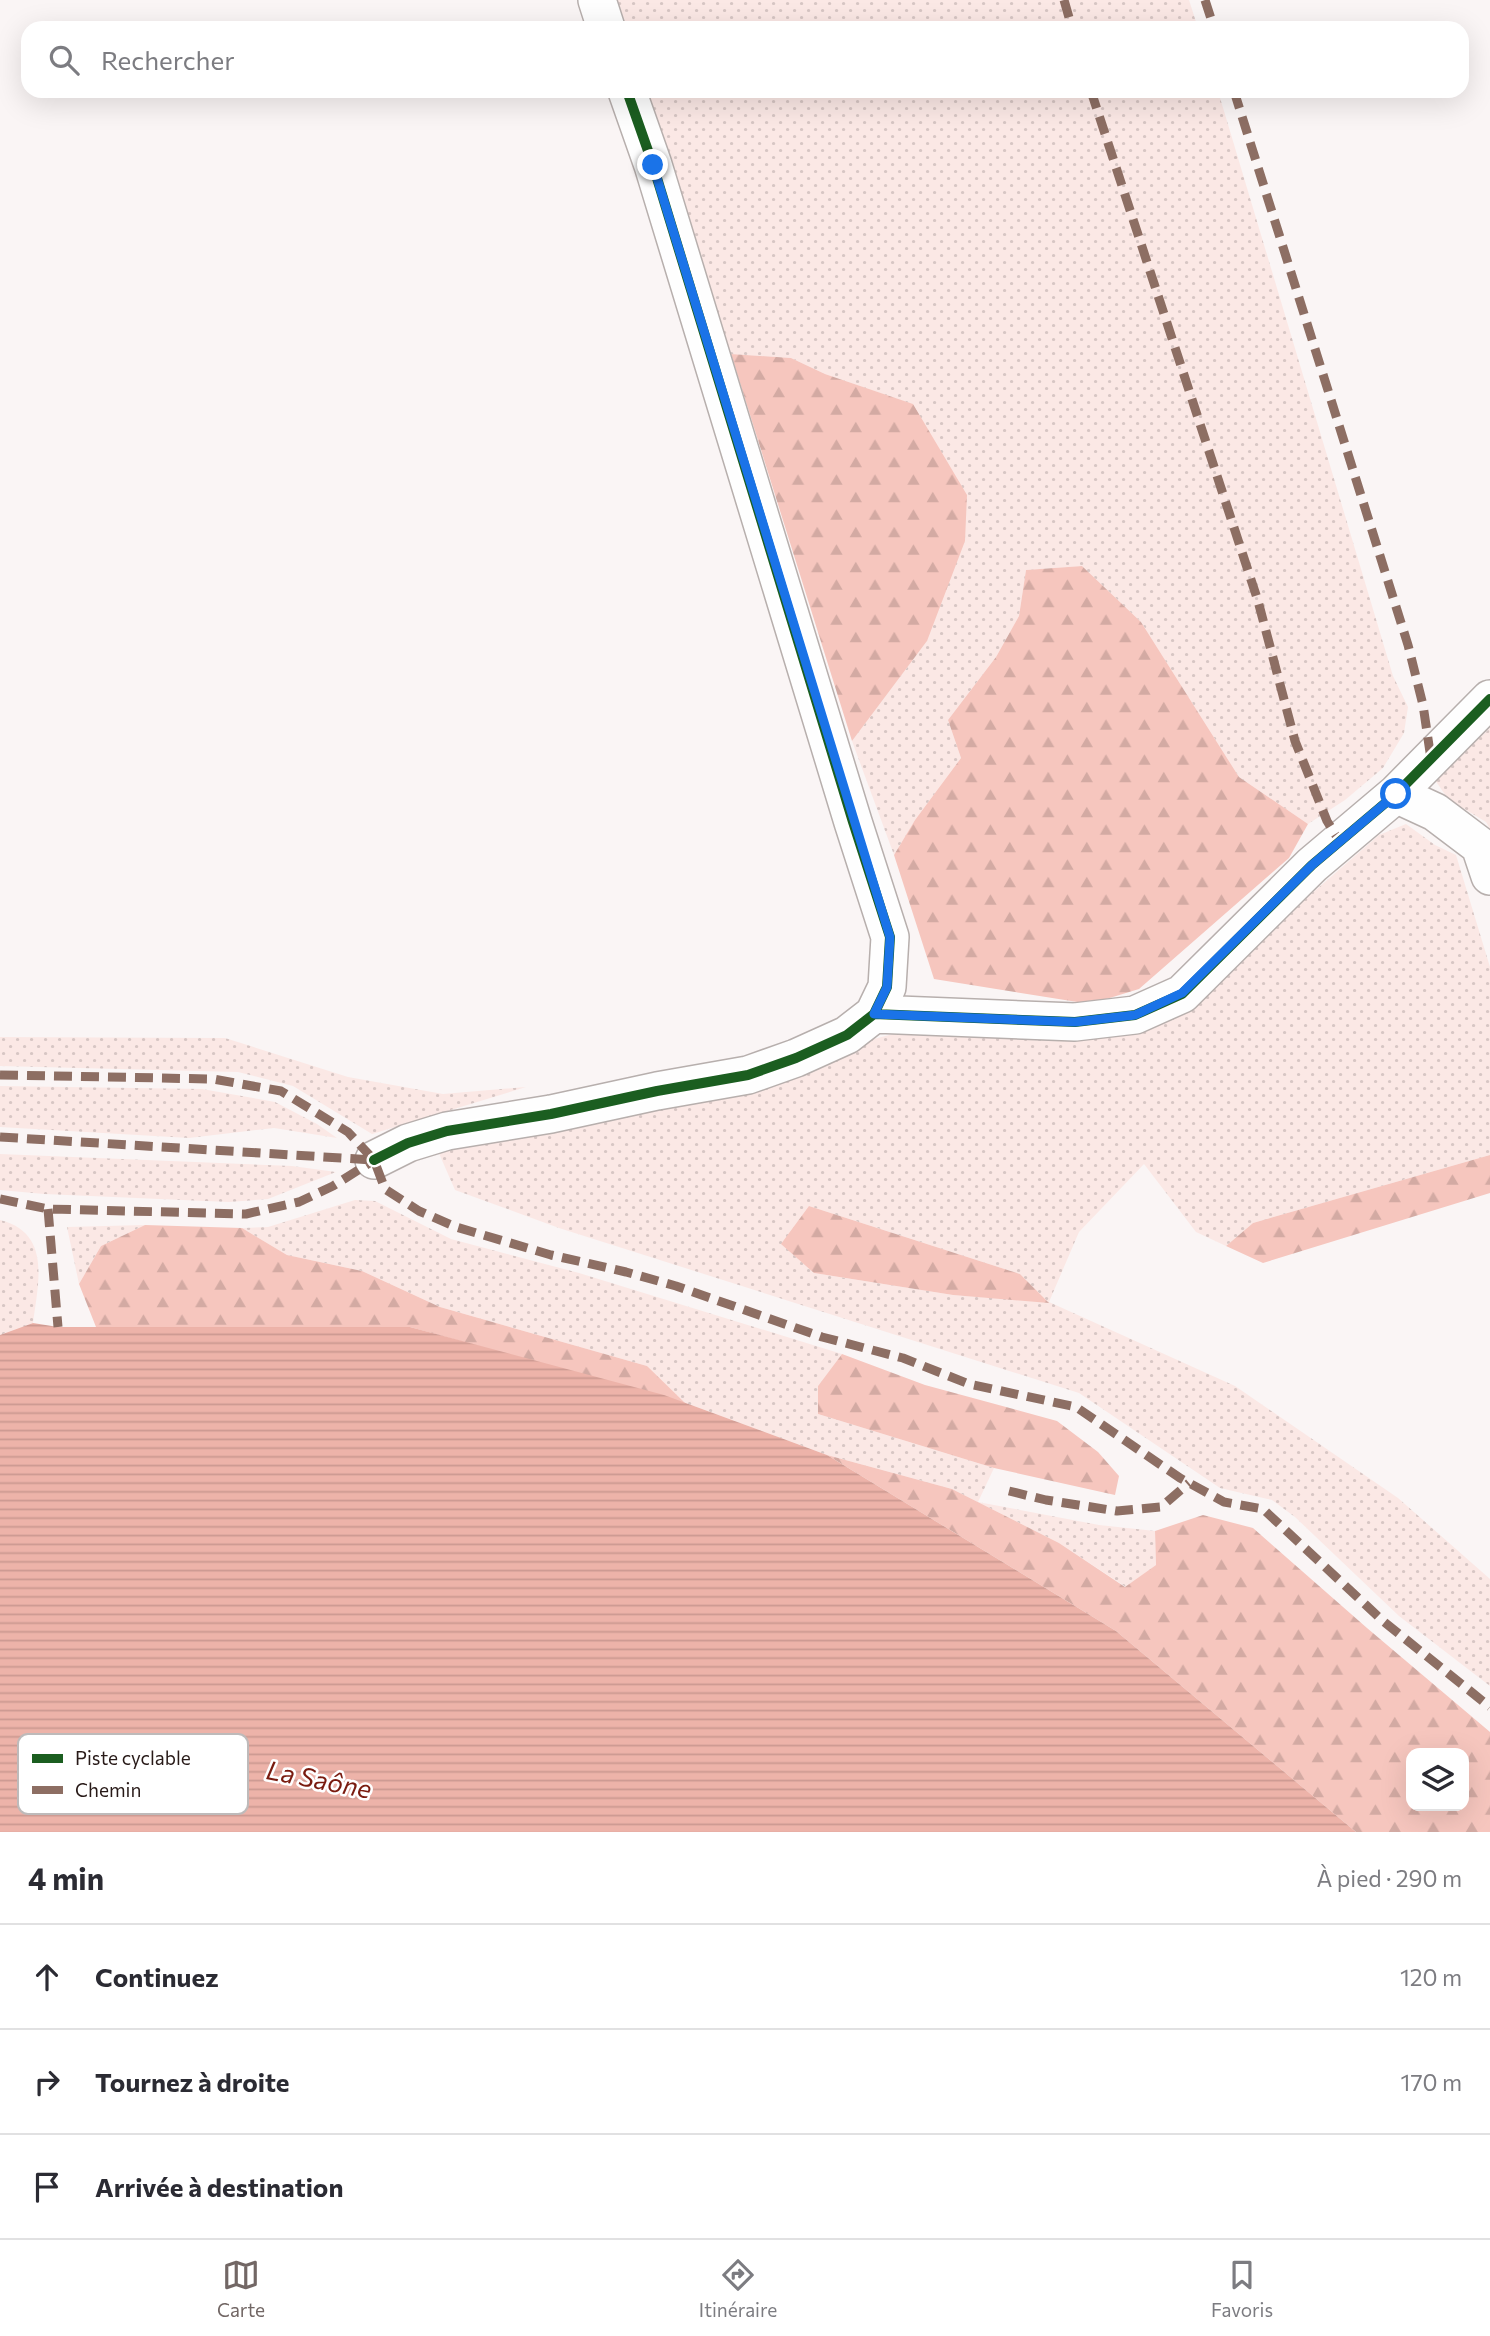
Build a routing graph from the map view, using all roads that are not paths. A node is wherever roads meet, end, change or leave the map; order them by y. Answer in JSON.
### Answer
{"nodes":[{"id":1,"x":597,"y":0,"type":"edge"},
{"id":2,"x":604,"y":21,"type":"edge"},
{"id":3,"x":629,"y":98,"type":"edge"},
{"id":4,"x":1490,"y":699,"type":"edge"},
{"id":5,"x":1396,"y":794,"type":"junction"},
{"id":6,"x":1490,"y":876,"type":"edge"},
{"id":7,"x":874,"y":1014,"type":"junction"},
{"id":8,"x":374,"y":1160,"type":"dead end"}],
"edges":[{"from":1,"to":2,"type":"street"},
{"from":3,"to":7,"type":"street"},
{"from":4,"to":5,"type":"street"},
{"from":5,"to":6,"type":"street"},
{"from":5,"to":7,"type":"street"},
{"from":7,"to":8,"type":"street"}]}
